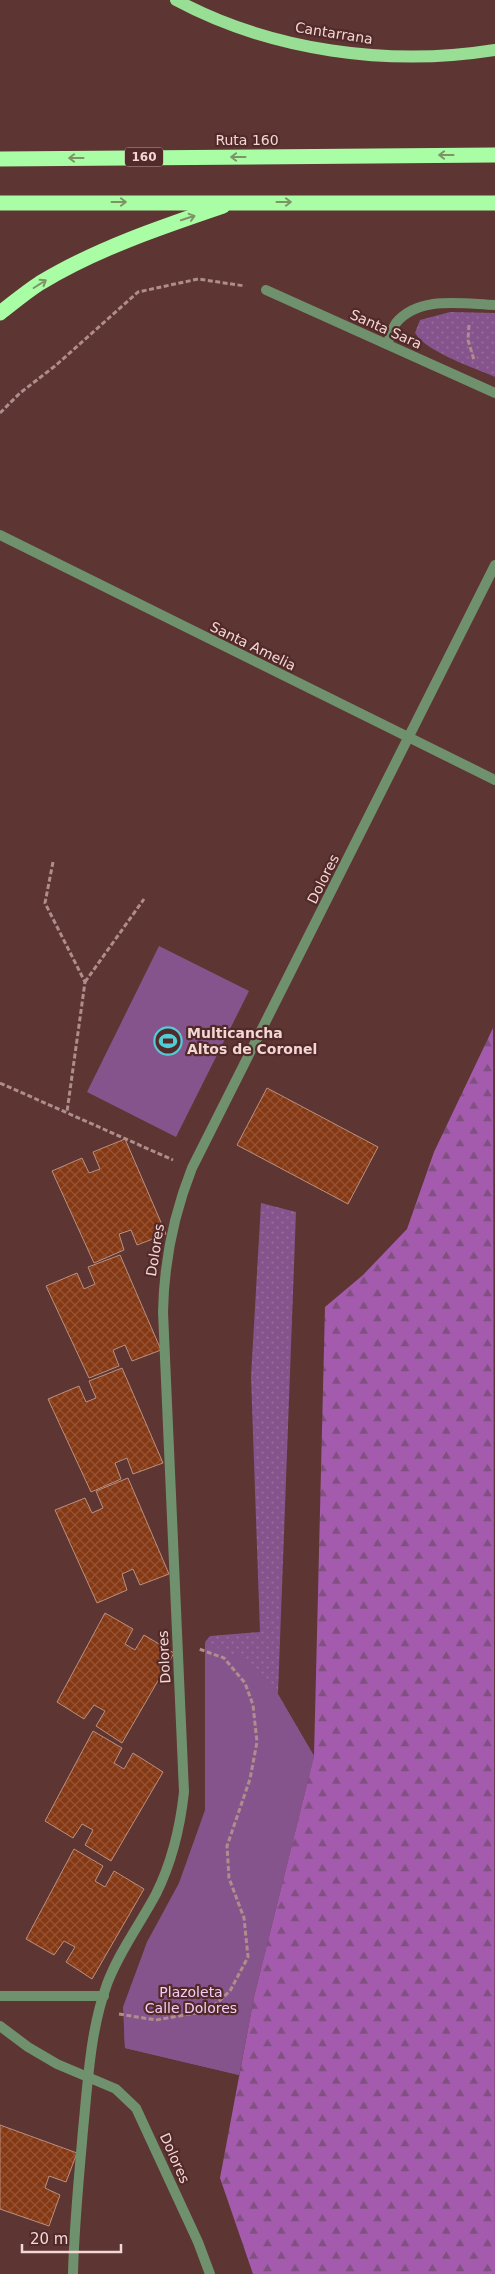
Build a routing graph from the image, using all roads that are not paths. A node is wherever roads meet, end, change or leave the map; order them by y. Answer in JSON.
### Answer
{"nodes":[{"id":1,"x":176,"y":0,"type":"edge"},
{"id":2,"x":495,"y":50,"type":"edge"},
{"id":3,"x":495,"y":155,"type":"edge"},
{"id":4,"x":0,"y":159,"type":"edge"},
{"id":5,"x":235,"y":202,"type":"junction"},
{"id":6,"x":0,"y":203,"type":"edge"},
{"id":7,"x":495,"y":203,"type":"edge"},
{"id":8,"x":266,"y":290,"type":"road end"},
{"id":9,"x":495,"y":305,"type":"edge"},
{"id":10,"x":0,"y":313,"type":"edge"},
{"id":11,"x":387,"y":344,"type":"junction"},
{"id":12,"x":495,"y":393,"type":"edge"},
{"id":13,"x":0,"y":535,"type":"edge"},
{"id":14,"x":495,"y":565,"type":"edge"},
{"id":15,"x":410,"y":739,"type":"junction"},
{"id":16,"x":495,"y":780,"type":"edge"},
{"id":17,"x":0,"y":1996,"type":"edge"},
{"id":18,"x":104,"y":1996,"type":"junction"},
{"id":19,"x":0,"y":2026,"type":"edge"},
{"id":20,"x":88,"y":2077,"type":"junction"},
{"id":21,"x":74,"y":2274,"type":"edge"},
{"id":22,"x":210,"y":2274,"type":"edge"}],
"edges":[{"from":1,"to":2,"type":"main road","name":"Cantarrana"},
{"from":3,"to":4,"type":"highway","name":"Ruta 160","number":"160","one_way":true},
{"from":6,"to":5,"type":"highway","one_way":true},
{"from":5,"to":7,"type":"highway","one_way":true},
{"from":10,"to":5,"type":"highway","one_way":true},
{"from":8,"to":11,"type":"street","name":"Santa Sara"},
{"from":9,"to":11,"type":"street"},
{"from":11,"to":12,"type":"street","name":"Santa Sara"},
{"from":13,"to":15,"type":"street","name":"Santa Amelia"},
{"from":14,"to":15,"type":"street","name":"Dolores"},
{"from":15,"to":16,"type":"street","name":"Santa Amelia"},
{"from":15,"to":18,"type":"street","name":"Dolores"},
{"from":17,"to":18,"type":"street"},
{"from":18,"to":20,"type":"street","name":"Dolores"},
{"from":19,"to":20,"type":"street","name":"Dolores"},
{"from":20,"to":21,"type":"street"},
{"from":20,"to":22,"type":"street","name":"Dolores"}]}
